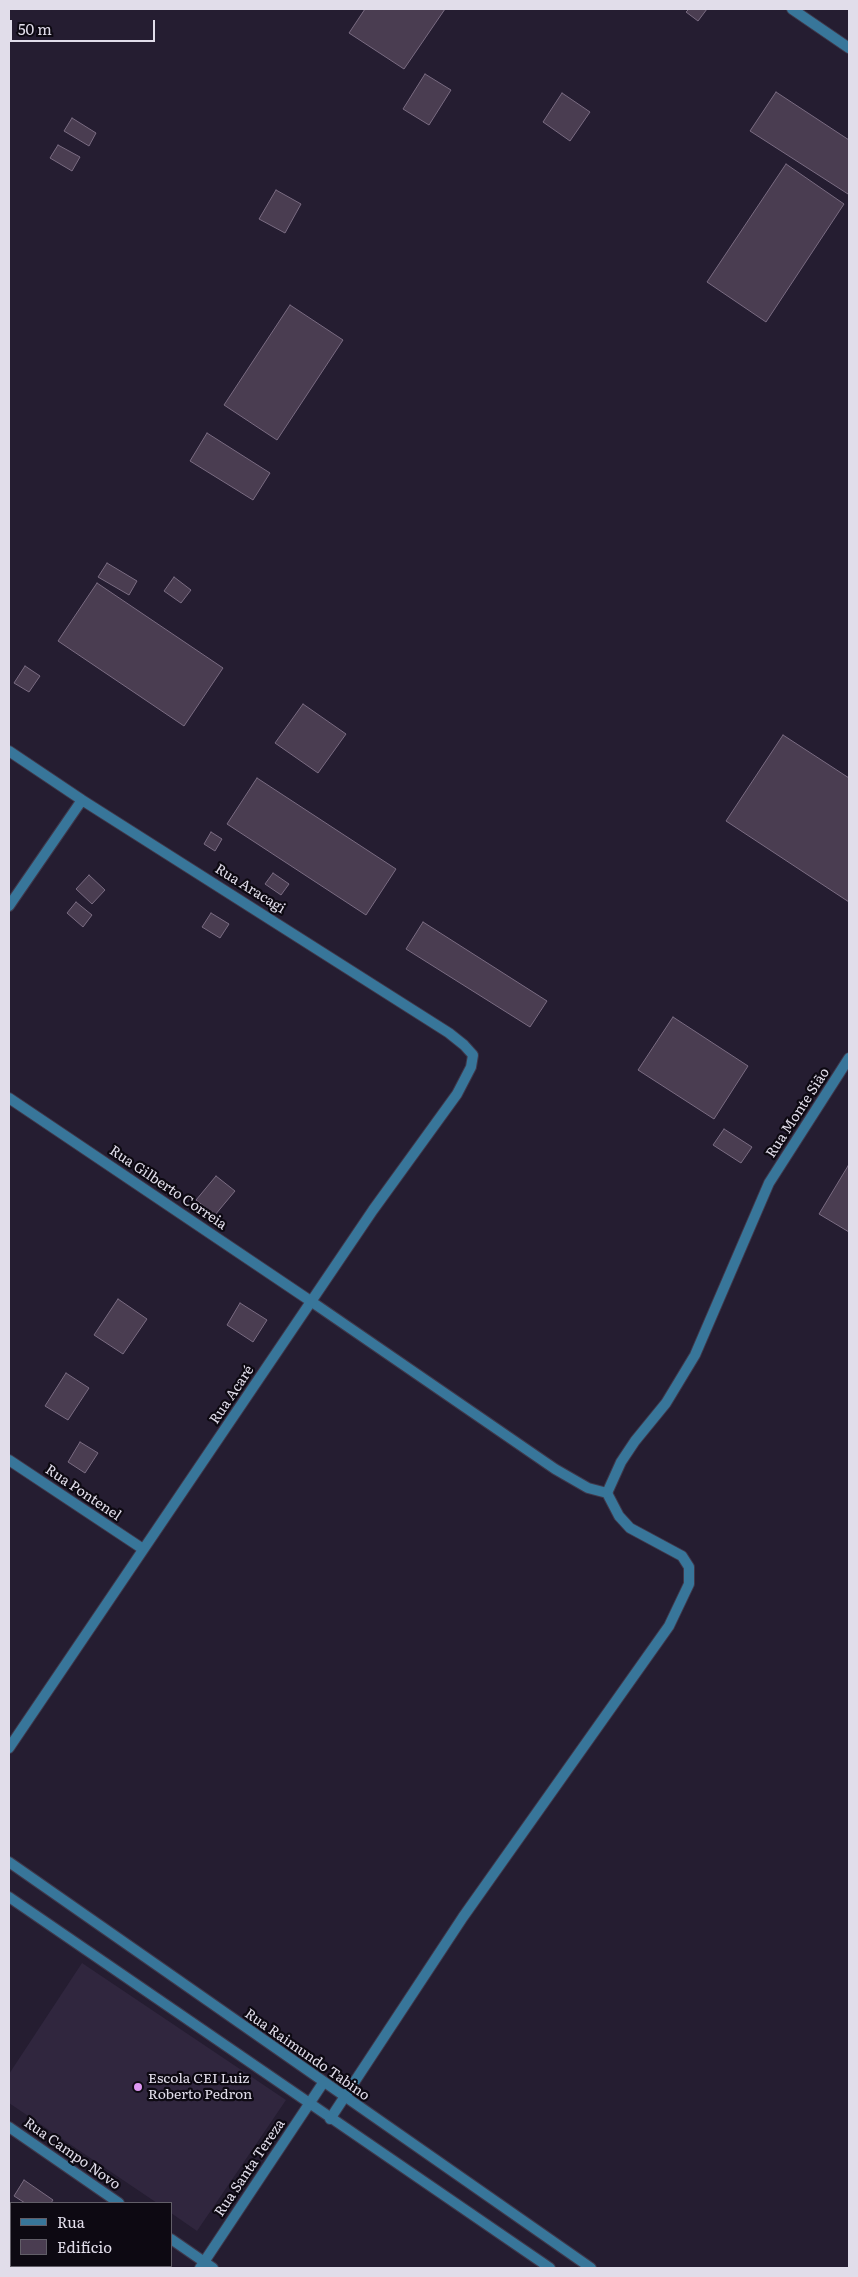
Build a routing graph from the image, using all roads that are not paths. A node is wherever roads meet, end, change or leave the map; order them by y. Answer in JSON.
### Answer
{"nodes":[{"id":1,"x":792,"y":9,"type":"edge"},
{"id":2,"x":849,"y":48,"type":"edge"},
{"id":3,"x":9,"y":751,"type":"edge"},
{"id":4,"x":82,"y":800,"type":"junction"},
{"id":5,"x":9,"y":906,"type":"edge"},
{"id":6,"x":473,"y":1055,"type":"joint"},
{"id":7,"x":849,"y":1058,"type":"edge"},
{"id":8,"x":9,"y":1098,"type":"edge"},
{"id":9,"x":312,"y":1302,"type":"junction"},
{"id":10,"x":9,"y":1460,"type":"edge"},
{"id":11,"x":607,"y":1494,"type":"junction"},
{"id":12,"x":143,"y":1549,"type":"junction"},
{"id":13,"x":9,"y":1748,"type":"edge"},
{"id":14,"x":9,"y":1862,"type":"edge"},
{"id":15,"x":9,"y":1897,"type":"edge"},
{"id":16,"x":323,"y":2083,"type":"junction"},
{"id":17,"x":345,"y":2098,"type":"junction"},
{"id":18,"x":309,"y":2105,"type":"junction"},
{"id":19,"x":330,"y":2119,"type":"junction"},
{"id":20,"x":9,"y":2127,"type":"edge"},
{"id":21,"x":118,"y":2202,"type":"edge"},
{"id":22,"x":172,"y":2241,"type":"edge"},
{"id":23,"x":202,"y":2265,"type":"edge"},
{"id":24,"x":213,"y":2268,"type":"edge"},
{"id":25,"x":550,"y":2268,"type":"edge"},
{"id":26,"x":591,"y":2268,"type":"edge"}],
"edges":[{"from":1,"to":2,"type":"street"},
{"from":3,"to":4,"type":"street","name":"Rua Aracagi"},
{"from":4,"to":5,"type":"street"},
{"from":4,"to":6,"type":"street","name":"Rua Aracagi"},
{"from":6,"to":9,"type":"street","name":"Rua Acaré"},
{"from":7,"to":11,"type":"street","name":"Rua Monte Sião"},
{"from":8,"to":9,"type":"street","name":"Rua Gilberto Correia"},
{"from":9,"to":11,"type":"street","name":"Rua Gilberto Correia"},
{"from":9,"to":12,"type":"street","name":"Rua Acaré"},
{"from":10,"to":12,"type":"street","name":"Rua Pontenel"},
{"from":11,"to":17,"type":"street"},
{"from":12,"to":13,"type":"street","name":"Rua Acaré"},
{"from":14,"to":16,"type":"street","name":"Rua Raimundo Tabino"},
{"from":15,"to":18,"type":"street"},
{"from":16,"to":17,"type":"street","name":"Rua Raimundo Tabino"},
{"from":16,"to":18,"type":"street","name":"Rua Santa Tereza"},
{"from":17,"to":19,"type":"street"},
{"from":17,"to":26,"type":"street","name":"Rua Raimundo Tabino"},
{"from":18,"to":19,"type":"street"},
{"from":18,"to":23,"type":"street","name":"Rua Santa Tereza"},
{"from":19,"to":25,"type":"street"},
{"from":20,"to":21,"type":"street","name":"Rua Campo Novo"},
{"from":22,"to":23,"type":"street"},
{"from":23,"to":24,"type":"street"}]}
